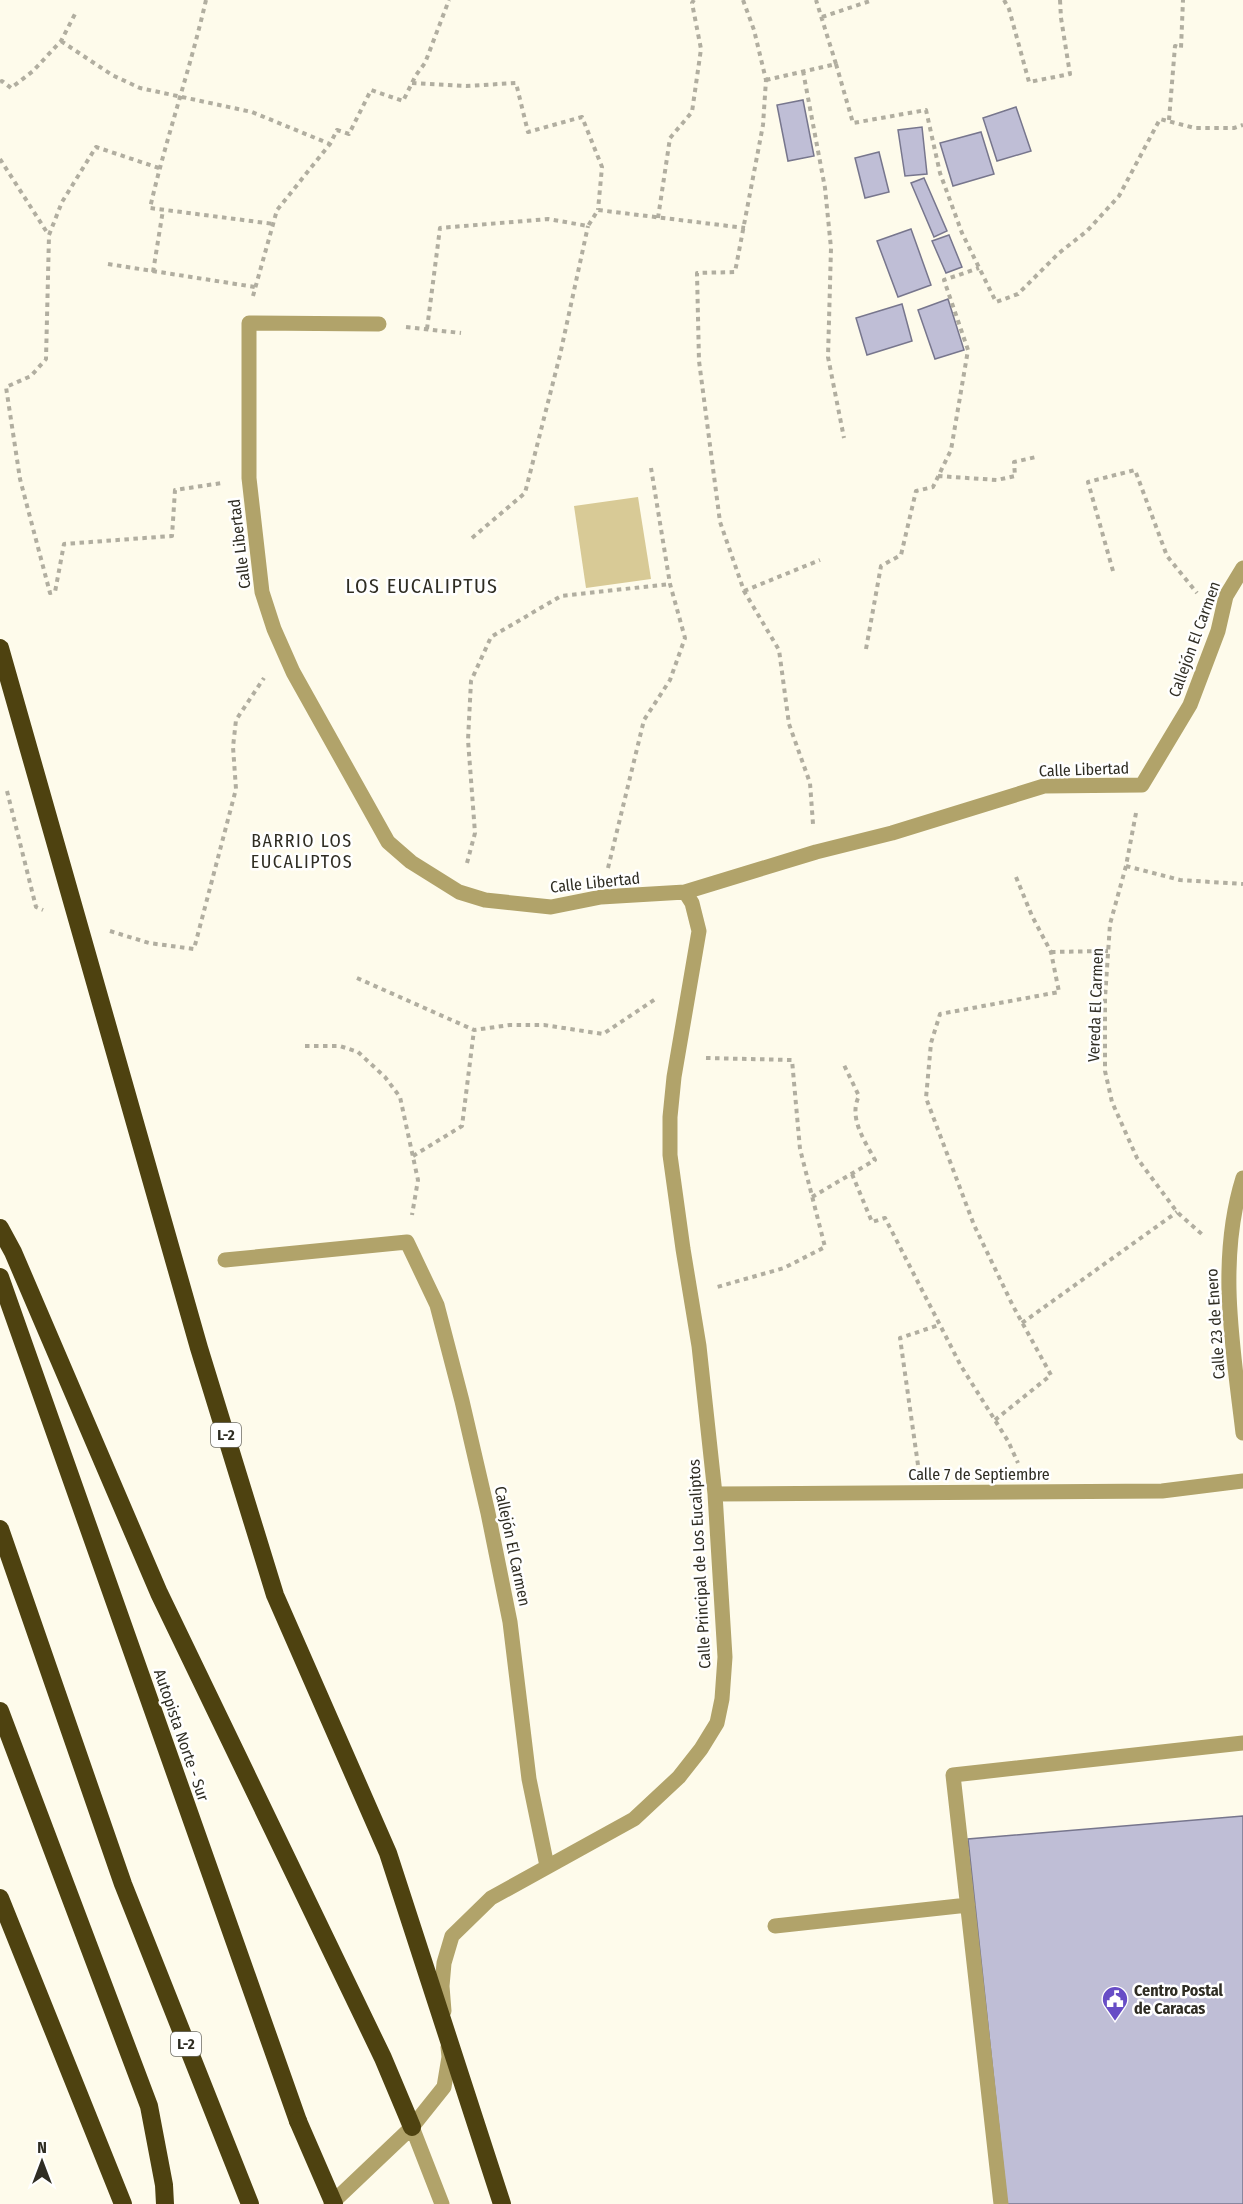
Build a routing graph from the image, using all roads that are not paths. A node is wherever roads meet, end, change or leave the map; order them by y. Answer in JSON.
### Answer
{"nodes":[{"id":1,"x":379,"y":324,"type":"road end"},
{"id":2,"x":1243,"y":568,"type":"edge"},
{"id":3,"x":0,"y":648,"type":"edge"},
{"id":4,"x":1142,"y":785,"type":"joint"},
{"id":5,"x":685,"y":892,"type":"junction"},
{"id":6,"x":1243,"y":1178,"type":"edge"},
{"id":7,"x":0,"y":1228,"type":"edge"},
{"id":8,"x":225,"y":1260,"type":"dead end"},
{"id":9,"x":0,"y":1277,"type":"edge"},
{"id":10,"x":1243,"y":1433,"type":"edge"},
{"id":11,"x":1243,"y":1481,"type":"edge"},
{"id":12,"x":715,"y":1494,"type":"junction"},
{"id":13,"x":0,"y":1529,"type":"edge"},
{"id":14,"x":0,"y":1711,"type":"edge"},
{"id":15,"x":1243,"y":1743,"type":"edge"},
{"id":16,"x":547,"y":1866,"type":"junction"},
{"id":17,"x":0,"y":1898,"type":"edge"},
{"id":18,"x":968,"y":1905,"type":"junction"},
{"id":19,"x":776,"y":1926,"type":"dead end"},
{"id":20,"x":412,"y":2127,"type":"junction"},
{"id":21,"x":123,"y":2204,"type":"edge"},
{"id":22,"x":165,"y":2204,"type":"edge"},
{"id":23,"x":250,"y":2204,"type":"edge"},
{"id":24,"x":332,"y":2204,"type":"edge"},
{"id":25,"x":442,"y":2204,"type":"edge"},
{"id":26,"x":502,"y":2204,"type":"edge"},
{"id":27,"x":1001,"y":2204,"type":"edge"}],
"edges":[{"from":1,"to":5,"type":"street","name":"Calle Libertad"},
{"from":2,"to":4,"type":"street","name":"Callejón El Carmen"},
{"from":3,"to":26,"type":"highway","number":"L-2","bridge":true},
{"from":4,"to":5,"type":"street","name":"Calle Libertad"},
{"from":5,"to":12,"type":"street","name":"Calle Principal de Los Eucaliptos"},
{"from":6,"to":10,"type":"street","name":"Calle 23 de Enero"},
{"from":7,"to":20,"type":"highway"},
{"from":8,"to":16,"type":"street","name":"Callejón El Carmen"},
{"from":9,"to":24,"type":"highway","name":"Autopista Norte - Sur","bridge":true},
{"from":11,"to":12,"type":"street","name":"Calle 7 de Septiembre"},
{"from":12,"to":16,"type":"street","name":"Calle Principal de Los Eucaliptos"},
{"from":13,"to":23,"type":"highway","number":"L-2"},
{"from":14,"to":22,"type":"highway"},
{"from":15,"to":18,"type":"street"},
{"from":16,"to":20,"type":"street","name":"Calle Principal de Los Eucaliptos"},
{"from":17,"to":21,"type":"highway"},
{"from":18,"to":19,"type":"street"},
{"from":18,"to":27,"type":"street"},
{"from":20,"to":24,"type":"street","name":"Calle Principal de Los Eucaliptos"},
{"from":20,"to":25,"type":"street"}]}
